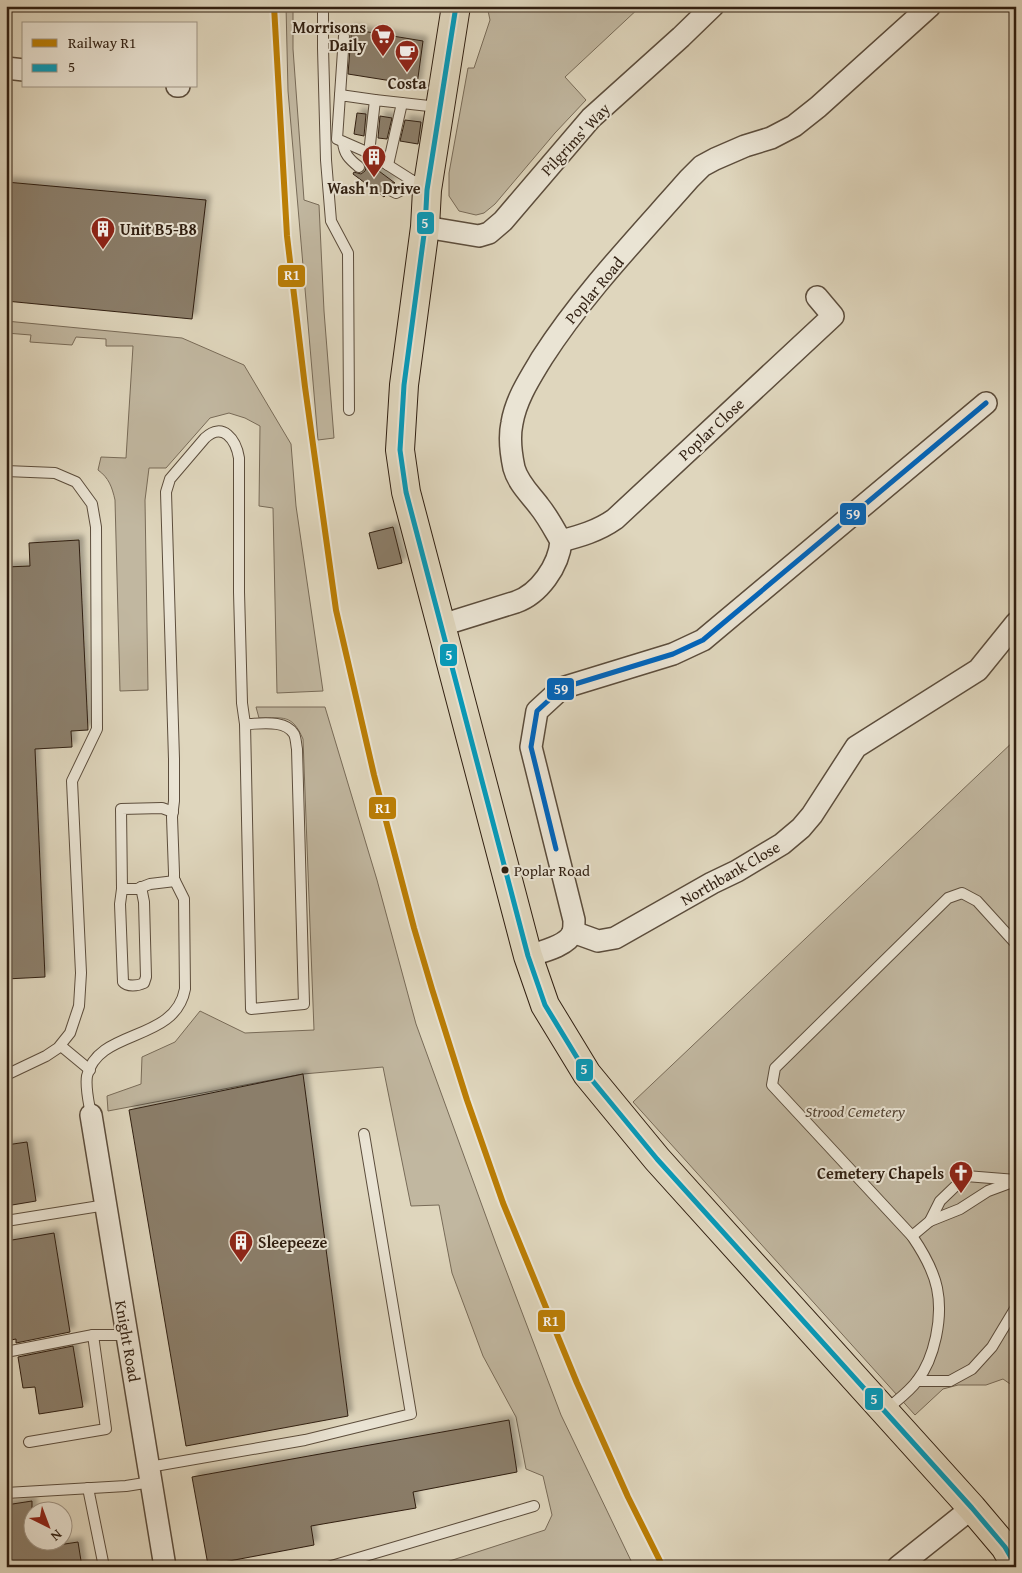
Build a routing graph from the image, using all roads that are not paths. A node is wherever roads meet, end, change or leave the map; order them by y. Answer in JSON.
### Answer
{"nodes":[{"id":1,"x":323,"y":6,"type":"edge"},
{"id":2,"x":456,"y":6,"type":"edge"},
{"id":3,"x":713,"y":6,"type":"edge"},
{"id":4,"x":930,"y":6,"type":"edge"},
{"id":5,"x":344,"y":36,"type":"dead end"},
{"id":6,"x":6,"y":68,"type":"edge"},
{"id":7,"x":22,"y":70,"type":"edge"},
{"id":8,"x":340,"y":95,"type":"junction"},
{"id":9,"x":375,"y":100,"type":"junction"},
{"id":10,"x":402,"y":103,"type":"junction"},
{"id":11,"x":439,"y":107,"type":"junction"},
{"id":12,"x":343,"y":142,"type":"junction"},
{"id":13,"x":369,"y":153,"type":"junction"},
{"id":14,"x":388,"y":165,"type":"junction"},
{"id":15,"x":359,"y":166,"type":"dead end"},
{"id":16,"x":419,"y":185,"type":"junction"},
{"id":17,"x":390,"y":190,"type":"dead end"},
{"id":18,"x":426,"y":227,"type":"junction"},
{"id":19,"x":816,"y":297,"type":"dead end"},
{"id":20,"x":986,"y":403,"type":"dead end"},
{"id":21,"x":349,"y":410,"type":"dead end"},
{"id":22,"x":6,"y":471,"type":"edge"},
{"id":23,"x":561,"y":541,"type":"junction"},
{"id":24,"x":1016,"y":623,"type":"edge"},
{"id":25,"x":442,"y":625,"type":"junction"},
{"id":26,"x":245,"y":724,"type":"junction"},
{"id":27,"x":173,"y":812,"type":"junction"},
{"id":28,"x":175,"y":881,"type":"junction"},
{"id":29,"x":141,"y":887,"type":"junction"},
{"id":30,"x":122,"y":889,"type":"junction"},
{"id":31,"x":573,"y":932,"type":"junction"},
{"id":32,"x":1016,"y":944,"type":"edge"},
{"id":33,"x":528,"y":956,"type":"junction"},
{"id":34,"x":60,"y":1046,"type":"junction"},
{"id":35,"x":90,"y":1070,"type":"junction"},
{"id":36,"x":6,"y":1075,"type":"edge"},
{"id":37,"x":91,"y":1115,"type":"joint"},
{"id":38,"x":364,"y":1134,"type":"dead end"},
{"id":39,"x":1016,"y":1180,"type":"edge"},
{"id":40,"x":106,"y":1205,"type":"junction"},
{"id":41,"x":930,"y":1220,"type":"junction"},
{"id":42,"x":6,"y":1221,"type":"edge"},
{"id":43,"x":912,"y":1236,"type":"junction"},
{"id":44,"x":1016,"y":1307,"type":"edge"},
{"id":45,"x":93,"y":1335,"type":"junction"},
{"id":46,"x":127,"y":1335,"type":"junction"},
{"id":47,"x":6,"y":1352,"type":"edge"},
{"id":48,"x":917,"y":1381,"type":"junction"},
{"id":49,"x":885,"y":1411,"type":"junction"},
{"id":50,"x":29,"y":1442,"type":"dead end"},
{"id":51,"x":150,"y":1474,"type":"junction"},
{"id":52,"x":88,"y":1488,"type":"junction"},
{"id":53,"x":6,"y":1493,"type":"edge"},
{"id":54,"x":534,"y":1506,"type":"dead end"},
{"id":55,"x":972,"y":1508,"type":"junction"},
{"id":56,"x":1016,"y":1566,"type":"edge"},
{"id":57,"x":104,"y":1567,"type":"edge"},
{"id":58,"x":164,"y":1567,"type":"edge"},
{"id":59,"x":328,"y":1567,"type":"edge"},
{"id":60,"x":898,"y":1567,"type":"edge"}],
"edges":[{"from":1,"to":21,"type":"lane"},
{"from":2,"to":11,"type":"main road"},
{"from":3,"to":18,"type":"street","name":"Pilgrims' Way"},
{"from":4,"to":23,"type":"street","name":"Poplar Road"},
{"from":5,"to":8,"type":"lane"},
{"from":6,"to":7,"type":"street"},
{"from":8,"to":9,"type":"lane"},
{"from":8,"to":12,"type":"lane"},
{"from":9,"to":10,"type":"lane"},
{"from":9,"to":13,"type":"lane"},
{"from":10,"to":11,"type":"lane"},
{"from":10,"to":14,"type":"lane"},
{"from":11,"to":16,"type":"main road"},
{"from":12,"to":13,"type":"lane"},
{"from":12,"to":15,"type":"lane"},
{"from":13,"to":14,"type":"lane"},
{"from":14,"to":16,"type":"lane"},
{"from":16,"to":17,"type":"lane"},
{"from":16,"to":18,"type":"main road"},
{"from":18,"to":25,"type":"main road"},
{"from":19,"to":23,"type":"street","name":"Poplar Close"},
{"from":20,"to":31,"type":"street"},
{"from":22,"to":34,"type":"lane"},
{"from":23,"to":25,"type":"street"},
{"from":24,"to":31,"type":"street","name":"Northbank Close"},
{"from":25,"to":33,"type":"main road"},
{"from":26,"to":26,"type":"lane"},
{"from":26,"to":27,"type":"lane"},
{"from":27,"to":28,"type":"lane"},
{"from":27,"to":30,"type":"lane"},
{"from":28,"to":29,"type":"lane"},
{"from":28,"to":35,"type":"lane"},
{"from":29,"to":30,"type":"lane"},
{"from":29,"to":30,"type":"lane"},
{"from":31,"to":33,"type":"street"},
{"from":32,"to":43,"type":"lane"},
{"from":33,"to":49,"type":"main road"},
{"from":34,"to":35,"type":"lane"},
{"from":34,"to":36,"type":"lane"},
{"from":35,"to":37,"type":"lane"},
{"from":37,"to":40,"type":"street","name":"Knight Road"},
{"from":38,"to":51,"type":"lane"},
{"from":39,"to":41,"type":"lane"},
{"from":39,"to":41,"type":"lane"},
{"from":40,"to":42,"type":"lane"},
{"from":40,"to":46,"type":"street","name":"Knight Road"},
{"from":41,"to":43,"type":"lane"},
{"from":43,"to":48,"type":"lane"},
{"from":44,"to":48,"type":"lane"},
{"from":45,"to":46,"type":"lane"},
{"from":45,"to":47,"type":"lane"},
{"from":45,"to":50,"type":"lane"},
{"from":46,"to":51,"type":"street","name":"Knight Road"},
{"from":48,"to":49,"type":"lane"},
{"from":49,"to":55,"type":"main road"},
{"from":51,"to":52,"type":"lane"},
{"from":51,"to":58,"type":"street","name":"Knight Road"},
{"from":52,"to":53,"type":"lane"},
{"from":52,"to":57,"type":"lane"},
{"from":54,"to":59,"type":"lane"},
{"from":55,"to":56,"type":"main road"},
{"from":55,"to":60,"type":"street"}]}
